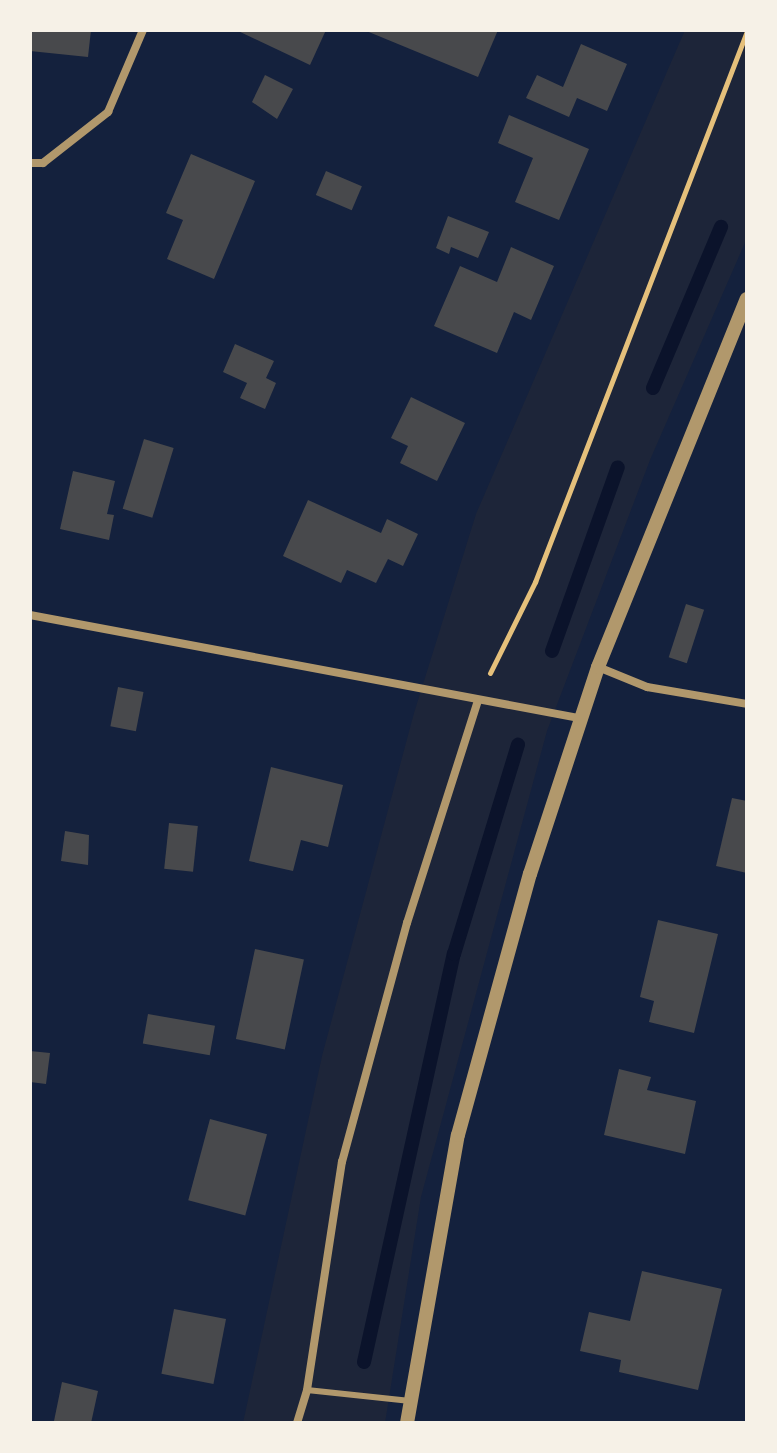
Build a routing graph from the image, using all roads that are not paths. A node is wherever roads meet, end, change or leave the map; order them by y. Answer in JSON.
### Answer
{"nodes":[{"id":1,"x":143,"y":30,"type":"edge"},
{"id":2,"x":30,"y":163,"type":"edge"},
{"id":3,"x":747,"y":299,"type":"edge"},
{"id":4,"x":30,"y":615,"type":"edge"},
{"id":5,"x":598,"y":667,"type":"junction"},
{"id":6,"x":478,"y":700,"type":"junction"},
{"id":7,"x":747,"y":704,"type":"edge"},
{"id":8,"x":579,"y":718,"type":"junction"},
{"id":9,"x":307,"y":1390,"type":"junction"},
{"id":10,"x":410,"y":1401,"type":"junction"},
{"id":11,"x":297,"y":1423,"type":"edge"},
{"id":12,"x":407,"y":1423,"type":"edge"}],
"edges":[{"from":1,"to":2,"type":"street"},
{"from":3,"to":5,"type":"street"},
{"from":4,"to":6,"type":"street"},
{"from":5,"to":7,"type":"street"},
{"from":5,"to":8,"type":"street"},
{"from":6,"to":8,"type":"street"},
{"from":6,"to":9,"type":"street"},
{"from":8,"to":10,"type":"street"},
{"from":9,"to":10,"type":"lane"},
{"from":9,"to":11,"type":"street"},
{"from":10,"to":12,"type":"street"}]}
